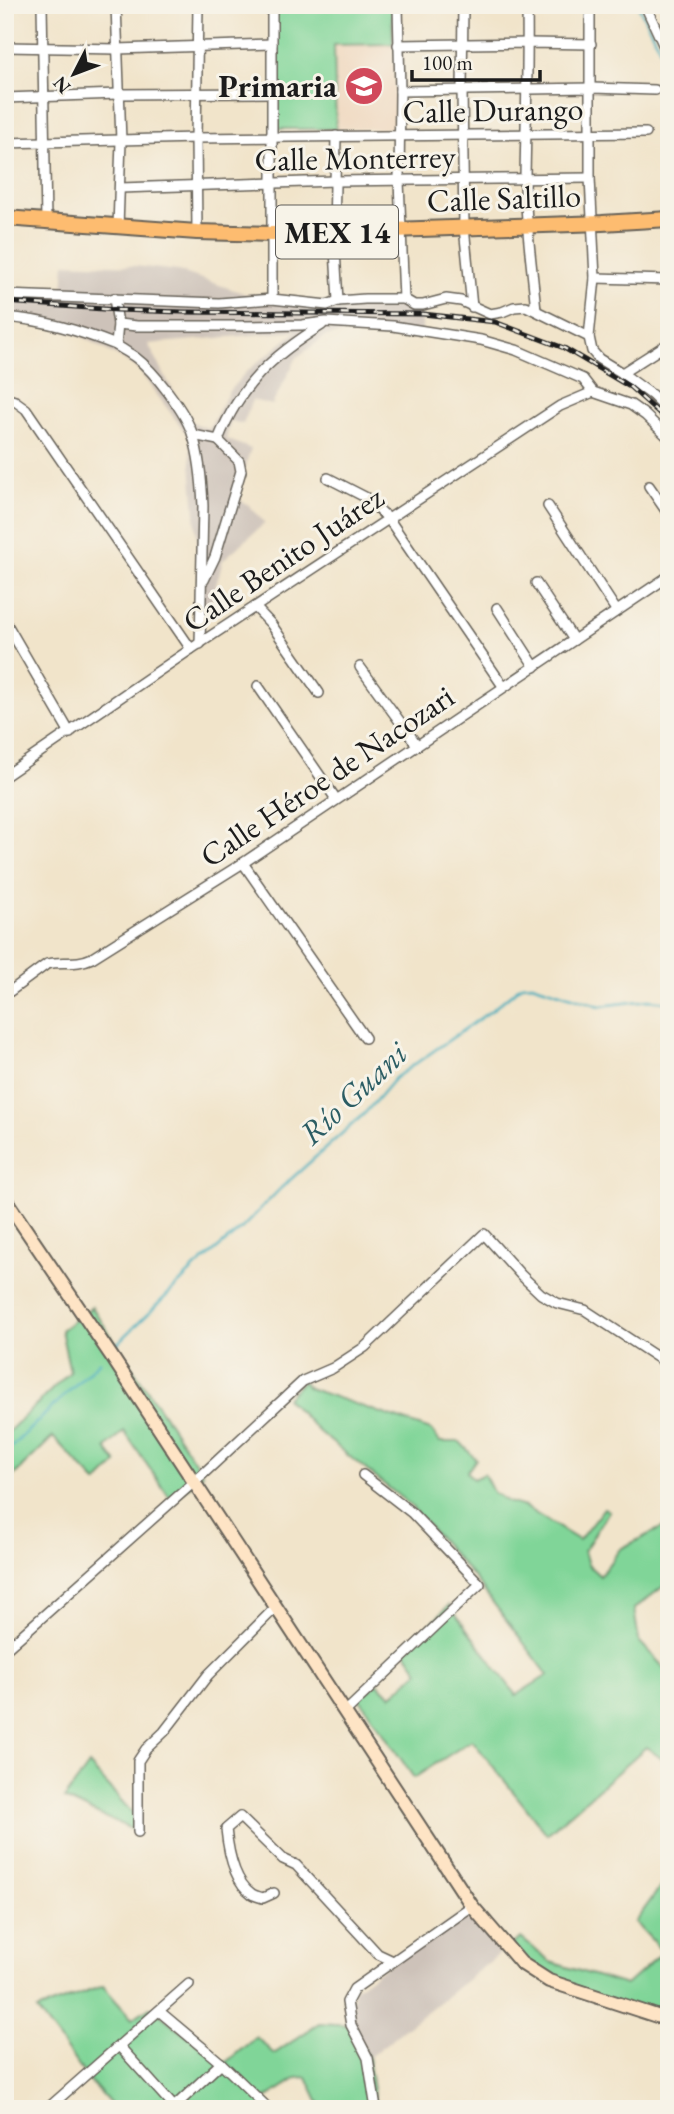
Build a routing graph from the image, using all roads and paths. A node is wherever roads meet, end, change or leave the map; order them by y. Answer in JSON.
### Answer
{"nodes":[{"id":1,"x":42,"y":5,"type":"edge"},
{"id":2,"x":116,"y":5,"type":"edge"},
{"id":3,"x":198,"y":5,"type":"edge"},
{"id":4,"x":272,"y":5,"type":"edge"},
{"id":5,"x":398,"y":5,"type":"edge"},
{"id":6,"x":463,"y":5,"type":"edge"},
{"id":7,"x":527,"y":5,"type":"edge"},
{"id":8,"x":590,"y":5,"type":"edge"},
{"id":9,"x":645,"y":5,"type":"edge"},
{"id":10,"x":528,"y":43,"type":"junction"},
{"id":11,"x":272,"y":44,"type":"junction"},
{"id":12,"x":590,"y":44,"type":"junction"},
{"id":13,"x":398,"y":45,"type":"junction"},
{"id":14,"x":463,"y":45,"type":"junction"},
{"id":15,"x":197,"y":46,"type":"junction"},
{"id":16,"x":5,"y":47,"type":"edge"},
{"id":17,"x":42,"y":47,"type":"junction"},
{"id":18,"x":117,"y":49,"type":"junction"},
{"id":19,"x":669,"y":57,"type":"edge"},
{"id":20,"x":592,"y":88,"type":"junction"},
{"id":21,"x":462,"y":90,"type":"junction"},
{"id":22,"x":528,"y":90,"type":"junction"},
{"id":23,"x":655,"y":90,"type":"dead end"},
{"id":24,"x":400,"y":91,"type":"junction"},
{"id":25,"x":197,"y":93,"type":"junction"},
{"id":26,"x":271,"y":93,"type":"junction"},
{"id":27,"x":118,"y":94,"type":"junction"},
{"id":28,"x":43,"y":97,"type":"junction"},
{"id":29,"x":5,"y":98,"type":"edge"},
{"id":30,"x":527,"y":133,"type":"junction"},
{"id":31,"x":590,"y":133,"type":"junction"},
{"id":32,"x":646,"y":133,"type":"dead end"},
{"id":33,"x":462,"y":135,"type":"junction"},
{"id":34,"x":336,"y":136,"type":"junction"},
{"id":35,"x":399,"y":137,"type":"junction"},
{"id":36,"x":196,"y":138,"type":"junction"},
{"id":37,"x":271,"y":138,"type":"junction"},
{"id":38,"x":121,"y":141,"type":"junction"},
{"id":39,"x":5,"y":143,"type":"edge"},
{"id":40,"x":45,"y":143,"type":"junction"},
{"id":41,"x":525,"y":178,"type":"junction"},
{"id":42,"x":590,"y":178,"type":"junction"},
{"id":43,"x":463,"y":180,"type":"junction"},
{"id":44,"x":335,"y":181,"type":"junction"},
{"id":45,"x":399,"y":181,"type":"junction"},
{"id":46,"x":273,"y":183,"type":"junction"},
{"id":47,"x":197,"y":187,"type":"junction"},
{"id":48,"x":120,"y":188,"type":"junction"},
{"id":49,"x":5,"y":218,"type":"edge"},
{"id":50,"x":669,"y":219,"type":"edge"},
{"id":51,"x":46,"y":221,"type":"junction"},
{"id":52,"x":592,"y":223,"type":"junction"},
{"id":53,"x":527,"y":224,"type":"junction"},
{"id":54,"x":118,"y":227,"type":"junction"},
{"id":55,"x":464,"y":227,"type":"junction"},
{"id":56,"x":401,"y":229,"type":"junction"},
{"id":57,"x":197,"y":232,"type":"junction"},
{"id":58,"x":334,"y":232,"type":"junction"},
{"id":59,"x":272,"y":234,"type":"junction"},
{"id":60,"x":594,"y":278,"type":"junction"},
{"id":61,"x":669,"y":280,"type":"edge"},
{"id":62,"x":5,"y":295,"type":"edge"},
{"id":63,"x":114,"y":298,"type":"junction"},
{"id":64,"x":272,"y":299,"type":"junction"},
{"id":65,"x":404,"y":299,"type":"junction"},
{"id":66,"x":338,"y":302,"type":"junction"},
{"id":67,"x":472,"y":307,"type":"junction"},
{"id":68,"x":536,"y":310,"type":"junction"},
{"id":69,"x":5,"y":317,"type":"edge"},
{"id":70,"x":326,"y":322,"type":"junction"},
{"id":71,"x":118,"y":324,"type":"junction"},
{"id":72,"x":589,"y":337,"type":"junction"},
{"id":73,"x":669,"y":343,"type":"edge"},
{"id":74,"x":116,"y":345,"type":"junction"},
{"id":75,"x":622,"y":373,"type":"junction"},
{"id":76,"x":593,"y":391,"type":"junction"},
{"id":77,"x":5,"y":398,"type":"edge"},
{"id":78,"x":669,"y":412,"type":"edge"},
{"id":79,"x":193,"y":435,"type":"junction"},
{"id":80,"x":669,"y":438,"type":"edge"},
{"id":81,"x":218,"y":440,"type":"junction"},
{"id":82,"x":328,"y":478,"type":"dead end"},
{"id":83,"x":649,"y":486,"type":"dead end"},
{"id":84,"x":548,"y":506,"type":"dead end"},
{"id":85,"x":669,"y":515,"type":"edge"},
{"id":86,"x":388,"y":518,"type":"junction"},
{"id":87,"x":669,"y":576,"type":"edge"},
{"id":88,"x":203,"y":583,"type":"junction"},
{"id":89,"x":536,"y":583,"type":"dead end"},
{"id":90,"x":255,"y":607,"type":"junction"},
{"id":91,"x":497,"y":608,"type":"dead end"},
{"id":92,"x":616,"y":610,"type":"junction"},
{"id":93,"x":5,"y":621,"type":"edge"},
{"id":94,"x":574,"y":640,"type":"junction"},
{"id":95,"x":200,"y":644,"type":"junction"},
{"id":96,"x":191,"y":649,"type":"junction"},
{"id":97,"x":359,"y":667,"type":"dead end"},
{"id":98,"x":536,"y":667,"type":"junction"},
{"id":99,"x":258,"y":686,"type":"dead end"},
{"id":100,"x":503,"y":686,"type":"junction"},
{"id":101,"x":319,"y":693,"type":"dead end"},
{"id":102,"x":70,"y":733,"type":"junction"},
{"id":103,"x":417,"y":745,"type":"junction"},
{"id":104,"x":5,"y":776,"type":"edge"},
{"id":105,"x":336,"y":799,"type":"junction"},
{"id":106,"x":243,"y":863,"type":"junction"},
{"id":107,"x":5,"y":995,"type":"edge"},
{"id":108,"x":365,"y":1038,"type":"dead end"},
{"id":109,"x":5,"y":1199,"type":"edge"},
{"id":110,"x":669,"y":1366,"type":"edge"},
{"id":111,"x":363,"y":1475,"type":"dead end"},
{"id":112,"x":194,"y":1482,"type":"junction"},
{"id":113,"x":276,"y":1607,"type":"junction"},
{"id":114,"x":5,"y":1650,"type":"edge"},
{"id":115,"x":345,"y":1712,"type":"junction"},
{"id":116,"x":138,"y":1832,"type":"dead end"},
{"id":117,"x":274,"y":1893,"type":"dead end"},
{"id":118,"x":472,"y":1906,"type":"junction"},
{"id":119,"x":393,"y":1961,"type":"junction"},
{"id":120,"x":189,"y":1984,"type":"dead end"},
{"id":121,"x":159,"y":2011,"type":"junction"},
{"id":122,"x":669,"y":2020,"type":"edge"},
{"id":123,"x":120,"y":2047,"type":"junction"},
{"id":124,"x":221,"y":2063,"type":"junction"},
{"id":125,"x":175,"y":2108,"type":"edge"},
{"id":126,"x":47,"y":2109,"type":"edge"},
{"id":127,"x":269,"y":2109,"type":"edge"},
{"id":128,"x":376,"y":2109,"type":"edge"}],
"edges":[{"from":1,"to":17,"type":"street"},
{"from":2,"to":18,"type":"street"},
{"from":3,"to":15,"type":"street"},
{"from":4,"to":11,"type":"street"},
{"from":5,"to":13,"type":"street"},
{"from":6,"to":14,"type":"street"},
{"from":7,"to":10,"type":"street"},
{"from":8,"to":12,"type":"street"},
{"from":9,"to":19,"type":"street"},
{"from":10,"to":12,"type":"street"},
{"from":10,"to":14,"type":"street"},
{"from":10,"to":22,"type":"street"},
{"from":11,"to":15,"type":"street"},
{"from":11,"to":26,"type":"street"},
{"from":12,"to":20,"type":"street"},
{"from":13,"to":14,"type":"street"},
{"from":13,"to":24,"type":"street"},
{"from":14,"to":21,"type":"street"},
{"from":15,"to":18,"type":"street"},
{"from":15,"to":25,"type":"street"},
{"from":16,"to":17,"type":"street"},
{"from":17,"to":18,"type":"street"},
{"from":17,"to":28,"type":"street"},
{"from":18,"to":27,"type":"street"},
{"from":20,"to":22,"type":"street"},
{"from":20,"to":23,"type":"street"},
{"from":20,"to":31,"type":"street"},
{"from":21,"to":22,"type":"street"},
{"from":21,"to":24,"type":"street"},
{"from":21,"to":33,"type":"street"},
{"from":22,"to":30,"type":"street"},
{"from":24,"to":35,"type":"street"},
{"from":25,"to":26,"type":"street"},
{"from":25,"to":27,"type":"street"},
{"from":25,"to":36,"type":"street"},
{"from":26,"to":37,"type":"street"},
{"from":27,"to":28,"type":"street"},
{"from":27,"to":38,"type":"street"},
{"from":28,"to":29,"type":"street"},
{"from":28,"to":40,"type":"street"},
{"from":30,"to":31,"type":"street","name":"Calle Durango"},
{"from":30,"to":33,"type":"street","name":"Calle Durango"},
{"from":30,"to":41,"type":"street"},
{"from":31,"to":32,"type":"street","name":"Calle Durango"},
{"from":31,"to":42,"type":"street"},
{"from":33,"to":35,"type":"street","name":"Calle Durango"},
{"from":33,"to":43,"type":"street"},
{"from":34,"to":35,"type":"street","name":"Calle Durango"},
{"from":34,"to":37,"type":"street","name":"Calle Durango"},
{"from":34,"to":44,"type":"street"},
{"from":35,"to":45,"type":"street"},
{"from":36,"to":37,"type":"street","name":"Calle Durango"},
{"from":36,"to":38,"type":"street","name":"Calle Durango"},
{"from":36,"to":47,"type":"street"},
{"from":37,"to":46,"type":"street"},
{"from":38,"to":40,"type":"street","name":"Calle Durango"},
{"from":38,"to":48,"type":"street"},
{"from":39,"to":40,"type":"street","name":"Calle Durango"},
{"from":40,"to":51,"type":"street"},
{"from":41,"to":42,"type":"street","name":"Calle Monterrey"},
{"from":41,"to":43,"type":"street","name":"Calle Monterrey"},
{"from":41,"to":53,"type":"street"},
{"from":42,"to":52,"type":"street"},
{"from":43,"to":45,"type":"street","name":"Calle Monterrey"},
{"from":43,"to":55,"type":"street"},
{"from":44,"to":45,"type":"street","name":"Calle Monterrey"},
{"from":44,"to":46,"type":"street","name":"Calle Monterrey"},
{"from":44,"to":58,"type":"street"},
{"from":45,"to":56,"type":"street"},
{"from":46,"to":47,"type":"street","name":"Calle Monterrey"},
{"from":46,"to":59,"type":"street"},
{"from":47,"to":48,"type":"street","name":"Calle Monterrey"},
{"from":47,"to":57,"type":"street"},
{"from":48,"to":54,"type":"street"},
{"from":49,"to":51,"type":"main road","name":"Calle Saltillo","number":"MEX 14"},
{"from":50,"to":52,"type":"main road","name":"Calle Saltillo","number":"MEX 14"},
{"from":51,"to":54,"type":"main road","name":"Calle Saltillo","number":"MEX 14"},
{"from":52,"to":53,"type":"main road","name":"Calle Saltillo","number":"MEX 14"},
{"from":52,"to":60,"type":"street"},
{"from":53,"to":55,"type":"main road","name":"Calle Saltillo","number":"MEX 14"},
{"from":53,"to":68,"type":"street"},
{"from":54,"to":57,"type":"main road","name":"Calle Saltillo","number":"MEX 14"},
{"from":55,"to":56,"type":"main road","name":"Calle Saltillo","number":"MEX 14"},
{"from":55,"to":67,"type":"street"},
{"from":56,"to":58,"type":"main road","name":"Calle Saltillo","number":"MEX 14"},
{"from":56,"to":65,"type":"street"},
{"from":57,"to":59,"type":"main road","name":"Calle Saltillo","number":"MEX 14"},
{"from":58,"to":59,"type":"main road","name":"Calle Saltillo","number":"MEX 14"},
{"from":58,"to":66,"type":"street"},
{"from":59,"to":64,"type":"street"},
{"from":60,"to":61,"type":"street"},
{"from":60,"to":72,"type":"street"},
{"from":62,"to":63,"type":"street"},
{"from":63,"to":64,"type":"street"},
{"from":63,"to":71,"type":"street"},
{"from":64,"to":66,"type":"street"},
{"from":65,"to":66,"type":"street"},
{"from":65,"to":67,"type":"street"},
{"from":67,"to":68,"type":"street"},
{"from":68,"to":72,"type":"street"},
{"from":69,"to":74,"type":"street"},
{"from":70,"to":71,"type":"street"},
{"from":70,"to":76,"type":"street"},
{"from":70,"to":81,"type":"street"},
{"from":71,"to":74,"type":"street"},
{"from":72,"to":75,"type":"street"},
{"from":73,"to":75,"type":"street"},
{"from":74,"to":79,"type":"street"},
{"from":75,"to":78,"type":"street"},
{"from":76,"to":80,"type":"street"},
{"from":76,"to":86,"type":"street","name":"Calle Benito Juárez"},
{"from":77,"to":96,"type":"street"},
{"from":79,"to":81,"type":"street"},
{"from":79,"to":88,"type":"street"},
{"from":81,"to":88,"type":"street"},
{"from":82,"to":86,"type":"street"},
{"from":83,"to":85,"type":"street"},
{"from":84,"to":92,"type":"street"},
{"from":86,"to":90,"type":"street","name":"Calle Benito Juárez"},
{"from":86,"to":100,"type":"street"},
{"from":87,"to":92,"type":"street","name":"Calle Héroe de Nacozari"},
{"from":88,"to":95,"type":"street"},
{"from":89,"to":94,"type":"street"},
{"from":90,"to":95,"type":"street","name":"Calle Benito Juárez"},
{"from":90,"to":101,"type":"street"},
{"from":91,"to":98,"type":"street"},
{"from":92,"to":94,"type":"street","name":"Calle Héroe de Nacozari"},
{"from":93,"to":102,"type":"street"},
{"from":94,"to":98,"type":"street","name":"Calle Héroe de Nacozari"},
{"from":95,"to":96,"type":"street","name":"Calle Benito Juárez"},
{"from":96,"to":102,"type":"street","name":"Calle Benito Juárez"},
{"from":97,"to":103,"type":"street"},
{"from":98,"to":100,"type":"street","name":"Calle Héroe de Nacozari"},
{"from":99,"to":105,"type":"street"},
{"from":100,"to":103,"type":"street","name":"Calle Héroe de Nacozari"},
{"from":102,"to":104,"type":"street","name":"Calle Benito Juárez"},
{"from":103,"to":105,"type":"street","name":"Calle Héroe de Nacozari"},
{"from":105,"to":106,"type":"street","name":"Calle Héroe de Nacozari"},
{"from":106,"to":107,"type":"street","name":"Calle Héroe de Nacozari"},
{"from":106,"to":108,"type":"street"},
{"from":109,"to":112,"type":"main road"},
{"from":110,"to":112,"type":"street"},
{"from":111,"to":115,"type":"street"},
{"from":112,"to":113,"type":"main road"},
{"from":112,"to":114,"type":"street"},
{"from":113,"to":115,"type":"main road"},
{"from":113,"to":116,"type":"street"},
{"from":115,"to":118,"type":"main road"},
{"from":117,"to":119,"type":"street"},
{"from":118,"to":119,"type":"street"},
{"from":118,"to":122,"type":"main road"},
{"from":119,"to":128,"type":"street"},
{"from":120,"to":121,"type":"street"},
{"from":121,"to":123,"type":"street"},
{"from":121,"to":124,"type":"street"},
{"from":123,"to":125,"type":"street"},
{"from":123,"to":126,"type":"street"},
{"from":124,"to":125,"type":"street"},
{"from":124,"to":127,"type":"street"}]}
